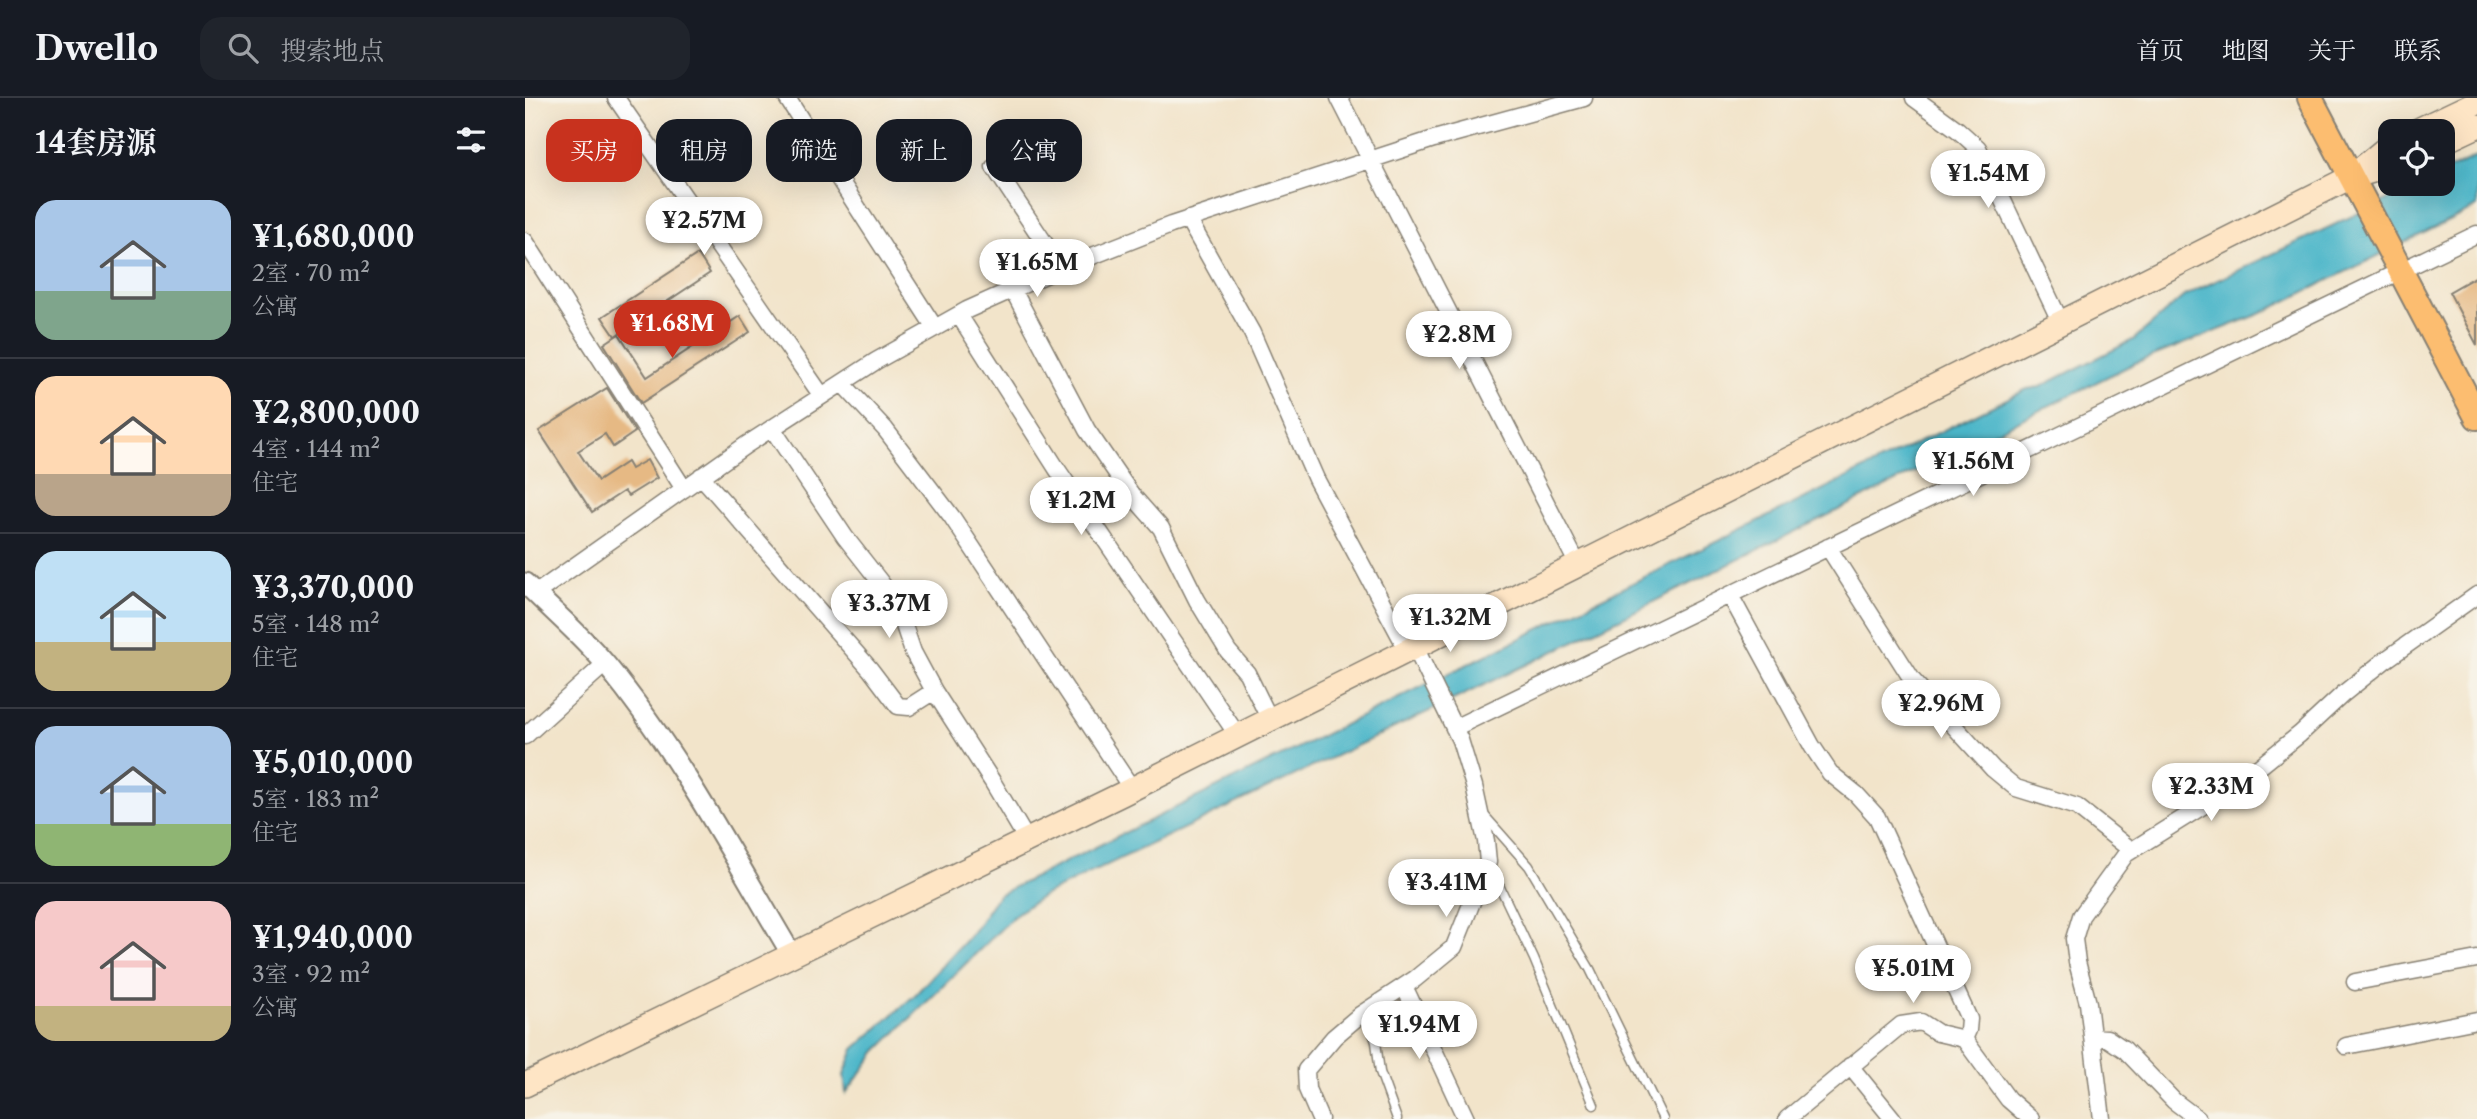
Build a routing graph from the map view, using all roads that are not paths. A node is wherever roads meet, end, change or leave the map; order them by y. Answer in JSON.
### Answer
{"nodes":[{"id":1,"x":616,"y":98,"type":"edge"},
{"id":2,"x":787,"y":98,"type":"edge"},
{"id":3,"x":1339,"y":98,"type":"edge"},
{"id":4,"x":1519,"y":98,"type":"edge"},
{"id":5,"x":1584,"y":98,"type":"edge"},
{"id":6,"x":1914,"y":98,"type":"edge"},
{"id":7,"x":2310,"y":98,"type":"edge"},
{"id":8,"x":2477,"y":102,"type":"edge"},
{"id":9,"x":1523,"y":115,"type":"junction"},
{"id":10,"x":2441,"y":119,"type":"edge"},
{"id":11,"x":2477,"y":126,"type":"edge"},
{"id":12,"x":2455,"y":136,"type":"edge"},
{"id":13,"x":2378,"y":155,"type":"edge"},
{"id":14,"x":1370,"y":160,"type":"junction"},
{"id":15,"x":2378,"y":170,"type":"edge"},
{"id":16,"x":2351,"y":177,"type":"junction"},
{"id":17,"x":1004,"y":182,"type":"edge"},
{"id":18,"x":1188,"y":219,"type":"junction"},
{"id":19,"x":2477,"y":234,"type":"edge"},
{"id":20,"x":525,"y":240,"type":"edge"},
{"id":21,"x":1061,"y":268,"type":"junction"},
{"id":22,"x":2400,"y":271,"type":"junction"},
{"id":23,"x":1013,"y":290,"type":"junction"},
{"id":24,"x":958,"y":315,"type":"junction"},
{"id":25,"x":2061,"y":323,"type":"junction"},
{"id":26,"x":935,"y":328,"type":"junction"},
{"id":27,"x":842,"y":383,"type":"junction"},
{"id":28,"x":822,"y":396,"type":"junction"},
{"id":29,"x":2477,"y":417,"type":"edge"},
{"id":30,"x":772,"y":428,"type":"junction"},
{"id":31,"x":701,"y":477,"type":"junction"},
{"id":32,"x":684,"y":489,"type":"junction"},
{"id":33,"x":1828,"y":547,"type":"junction"},
{"id":34,"x":1578,"y":565,"type":"junction"},
{"id":35,"x":530,"y":589,"type":"edge"},
{"id":36,"x":1730,"y":595,"type":"junction"},
{"id":37,"x":2477,"y":595,"type":"edge"},
{"id":38,"x":1411,"y":649,"type":"junction"},
{"id":39,"x":605,"y":663,"type":"junction"},
{"id":40,"x":934,"y":691,"type":"junction"},
{"id":41,"x":1271,"y":720,"type":"junction"},
{"id":42,"x":1454,"y":728,"type":"junction"},
{"id":43,"x":525,"y":736,"type":"edge"},
{"id":44,"x":1238,"y":736,"type":"junction"},
{"id":45,"x":1132,"y":789,"type":"junction"},
{"id":46,"x":1479,"y":809,"type":"junction"},
{"id":47,"x":1027,"y":840,"type":"junction"},
{"id":48,"x":2131,"y":850,"type":"junction"},
{"id":49,"x":1487,"y":862,"type":"junction"},
{"id":50,"x":792,"y":955,"type":"junction"},
{"id":51,"x":2477,"y":960,"type":"edge"},
{"id":52,"x":2355,"y":982,"type":"dead end"},
{"id":53,"x":1404,"y":986,"type":"junction"},
{"id":54,"x":1366,"y":1012,"type":"junction"},
{"id":55,"x":2477,"y":1020,"type":"edge"},
{"id":56,"x":2092,"y":1037,"type":"junction"},
{"id":57,"x":1964,"y":1039,"type":"junction"},
{"id":58,"x":2346,"y":1046,"type":"dead end"},
{"id":59,"x":1850,"y":1066,"type":"junction"},
{"id":60,"x":525,"y":1085,"type":"edge"},
{"id":61,"x":1594,"y":1105,"type":"dead end"},
{"id":62,"x":1319,"y":1119,"type":"edge"},
{"id":63,"x":1397,"y":1119,"type":"edge"},
{"id":64,"x":1466,"y":1119,"type":"edge"},
{"id":65,"x":1663,"y":1119,"type":"edge"},
{"id":66,"x":1787,"y":1119,"type":"edge"},
{"id":67,"x":1893,"y":1119,"type":"edge"},
{"id":68,"x":2031,"y":1119,"type":"edge"},
{"id":69,"x":2102,"y":1119,"type":"edge"},
{"id":70,"x":2198,"y":1119,"type":"edge"}],
"edges":[{"from":1,"to":28,"type":"street"},
{"from":2,"to":26,"type":"street"},
{"from":3,"to":14,"type":"street"},
{"from":4,"to":9,"type":"street"},
{"from":5,"to":9,"type":"street"},
{"from":6,"to":25,"type":"street"},
{"from":7,"to":16,"type":"main road"},
{"from":8,"to":10,"type":"main road"},
{"from":9,"to":14,"type":"street"},
{"from":11,"to":12,"type":"main road"},
{"from":13,"to":16,"type":"main road"},
{"from":14,"to":18,"type":"street"},
{"from":14,"to":34,"type":"street"},
{"from":15,"to":16,"type":"main road"},
{"from":16,"to":22,"type":"main road"},
{"from":16,"to":25,"type":"main road"},
{"from":17,"to":21,"type":"street"},
{"from":18,"to":21,"type":"street"},
{"from":18,"to":38,"type":"street"},
{"from":19,"to":22,"type":"street"},
{"from":20,"to":32,"type":"street"},
{"from":21,"to":23,"type":"street"},
{"from":22,"to":29,"type":"main road"},
{"from":22,"to":33,"type":"street"},
{"from":23,"to":24,"type":"street"},
{"from":23,"to":41,"type":"street"},
{"from":24,"to":26,"type":"street"},
{"from":24,"to":44,"type":"street"},
{"from":25,"to":34,"type":"main road"},
{"from":26,"to":27,"type":"street"},
{"from":27,"to":28,"type":"street"},
{"from":27,"to":45,"type":"street"},
{"from":28,"to":30,"type":"street"},
{"from":30,"to":31,"type":"street"},
{"from":30,"to":40,"type":"street"},
{"from":31,"to":32,"type":"street"},
{"from":31,"to":40,"type":"street"},
{"from":32,"to":35,"type":"street"},
{"from":33,"to":36,"type":"street"},
{"from":33,"to":48,"type":"street"},
{"from":34,"to":38,"type":"main road"},
{"from":35,"to":39,"type":"street"},
{"from":36,"to":42,"type":"street"},
{"from":36,"to":57,"type":"street"},
{"from":37,"to":48,"type":"street"},
{"from":38,"to":41,"type":"main road"},
{"from":38,"to":42,"type":"street"},
{"from":39,"to":43,"type":"street"},
{"from":39,"to":50,"type":"street"},
{"from":40,"to":47,"type":"street"},
{"from":41,"to":44,"type":"main road"},
{"from":42,"to":46,"type":"street"},
{"from":44,"to":45,"type":"main road"},
{"from":45,"to":47,"type":"main road"},
{"from":46,"to":49,"type":"street"},
{"from":46,"to":65,"type":"lane"},
{"from":47,"to":50,"type":"main road"},
{"from":48,"to":56,"type":"street"},
{"from":49,"to":53,"type":"street"},
{"from":49,"to":61,"type":"lane"},
{"from":50,"to":60,"type":"main road"},
{"from":51,"to":52,"type":"street"},
{"from":53,"to":54,"type":"street"},
{"from":53,"to":64,"type":"street"},
{"from":54,"to":62,"type":"street"},
{"from":54,"to":63,"type":"lane"},
{"from":55,"to":58,"type":"street"},
{"from":56,"to":69,"type":"street"},
{"from":56,"to":70,"type":"street"},
{"from":57,"to":59,"type":"street"},
{"from":57,"to":68,"type":"street"},
{"from":59,"to":66,"type":"street"},
{"from":59,"to":67,"type":"street"}]}
